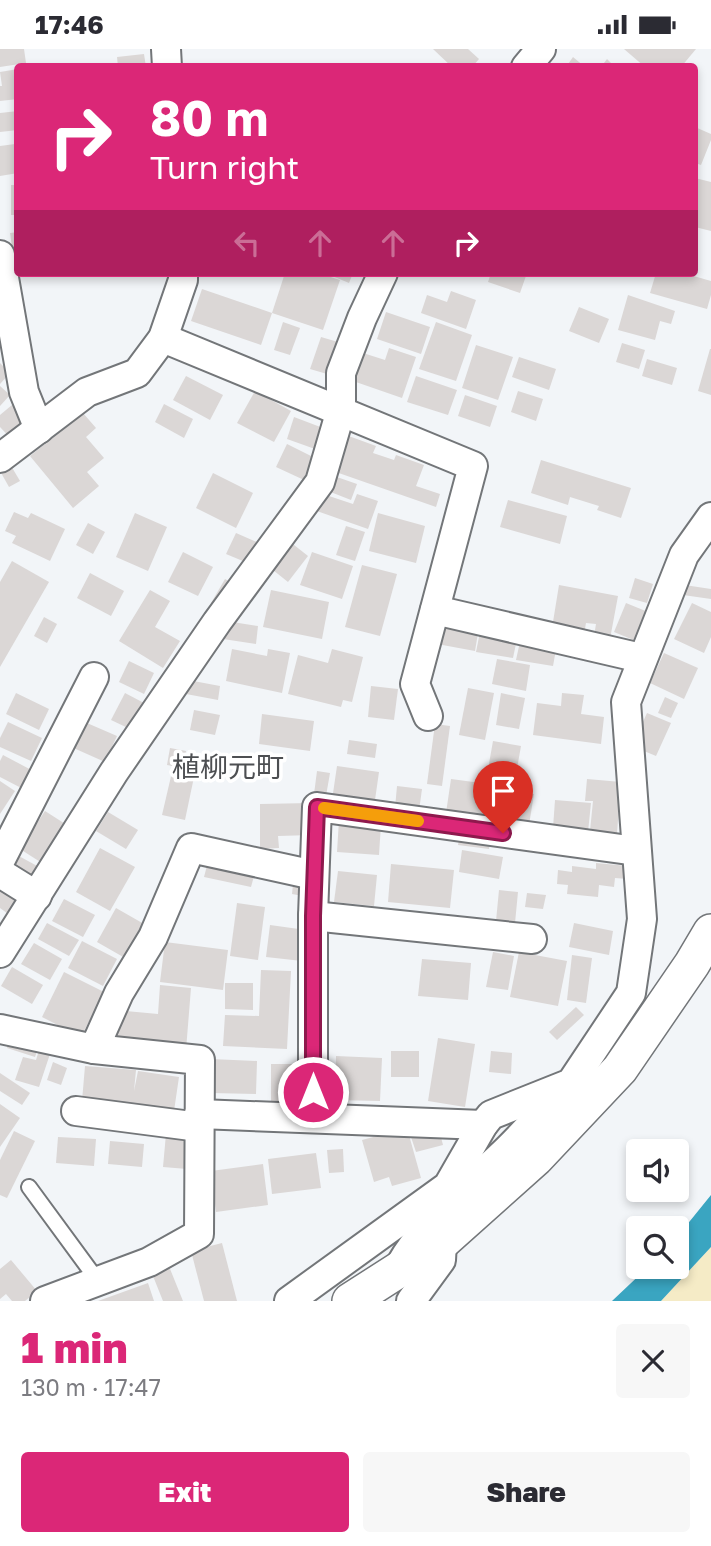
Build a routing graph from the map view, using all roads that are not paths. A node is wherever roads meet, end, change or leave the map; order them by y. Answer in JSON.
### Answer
{"nodes":[{"id":1,"x":541,"y":49,"type":"edge"},
{"id":2,"x":529,"y":63,"type":"edge"},
{"id":3,"x":0,"y":255,"type":"edge"},
{"id":4,"x":183,"y":277,"type":"edge"},
{"id":5,"x":381,"y":277,"type":"edge"},
{"id":6,"x":5,"y":309,"type":"edge"},
{"id":7,"x":163,"y":338,"type":"junction"},
{"id":8,"x":341,"y":410,"type":"junction"},
{"id":9,"x":39,"y":429,"type":"junction"},
{"id":10,"x":0,"y":458,"type":"edge"},
{"id":11,"x":711,"y":517,"type":"edge"},
{"id":12,"x":435,"y":610,"type":"junction"},
{"id":13,"x":641,"y":659,"type":"junction"},
{"id":14,"x":94,"y":677,"type":"dead end"},
{"id":15,"x":428,"y":716,"type":"dead end"},
{"id":16,"x":636,"y":851,"type":"junction"},
{"id":17,"x":0,"y":861,"type":"edge"},
{"id":18,"x":0,"y":873,"type":"edge"},
{"id":19,"x":314,"y":876,"type":"junction"},
{"id":20,"x":37,"y":896,"type":"junction"},
{"id":21,"x":313,"y":916,"type":"junction"},
{"id":22,"x":711,"y":932,"type":"edge"},
{"id":23,"x":532,"y":939,"type":"dead end"},
{"id":24,"x":0,"y":953,"type":"edge"},
{"id":25,"x":0,"y":1029,"type":"edge"},
{"id":26,"x":94,"y":1049,"type":"junction"},
{"id":27,"x":571,"y":1083,"type":"junction"},
{"id":28,"x":76,"y":1111,"type":"dead end"},
{"id":29,"x":313,"y":1117,"type":"junction"},
{"id":30,"x":199,"y":1120,"type":"junction"},
{"id":31,"x":483,"y":1125,"type":"junction"},
{"id":32,"x":448,"y":1185,"type":"junction"},
{"id":33,"x":29,"y":1187,"type":"dead end"},
{"id":34,"x":436,"y":1232,"type":"junction"},
{"id":35,"x":98,"y":1281,"type":"junction"},
{"id":36,"x":404,"y":1286,"type":"edge"},
{"id":37,"x":45,"y":1301,"type":"edge"},
{"id":38,"x":289,"y":1301,"type":"edge"},
{"id":39,"x":350,"y":1301,"type":"edge"}],
"edges":[{"from":1,"to":2,"type":"street"},
{"from":3,"to":6,"type":"street"},
{"from":4,"to":7,"type":"street"},
{"from":5,"to":8,"type":"street"},
{"from":6,"to":9,"type":"street"},
{"from":7,"to":8,"type":"street"},
{"from":7,"to":9,"type":"street"},
{"from":8,"to":12,"type":"street"},
{"from":8,"to":20,"type":"street"},
{"from":9,"to":10,"type":"street"},
{"from":11,"to":13,"type":"street"},
{"from":12,"to":13,"type":"street"},
{"from":12,"to":15,"type":"street"},
{"from":13,"to":16,"type":"street"},
{"from":14,"to":17,"type":"street"},
{"from":16,"to":19,"type":"street"},
{"from":16,"to":27,"type":"street"},
{"from":18,"to":20,"type":"street"},
{"from":19,"to":21,"type":"street"},
{"from":19,"to":26,"type":"street"},
{"from":20,"to":24,"type":"street"},
{"from":21,"to":23,"type":"street"},
{"from":21,"to":29,"type":"street"},
{"from":22,"to":34,"type":"street"},
{"from":25,"to":26,"type":"street"},
{"from":26,"to":30,"type":"street"},
{"from":27,"to":31,"type":"street"},
{"from":27,"to":34,"type":"street"},
{"from":28,"to":30,"type":"street"},
{"from":29,"to":30,"type":"street"},
{"from":29,"to":31,"type":"street"},
{"from":30,"to":35,"type":"street"},
{"from":31,"to":32,"type":"street"},
{"from":32,"to":34,"type":"street"},
{"from":32,"to":38,"type":"street"},
{"from":33,"to":35,"type":"lane"},
{"from":34,"to":36,"type":"street"},
{"from":35,"to":37,"type":"street"},
{"from":36,"to":39,"type":"street"}]}
